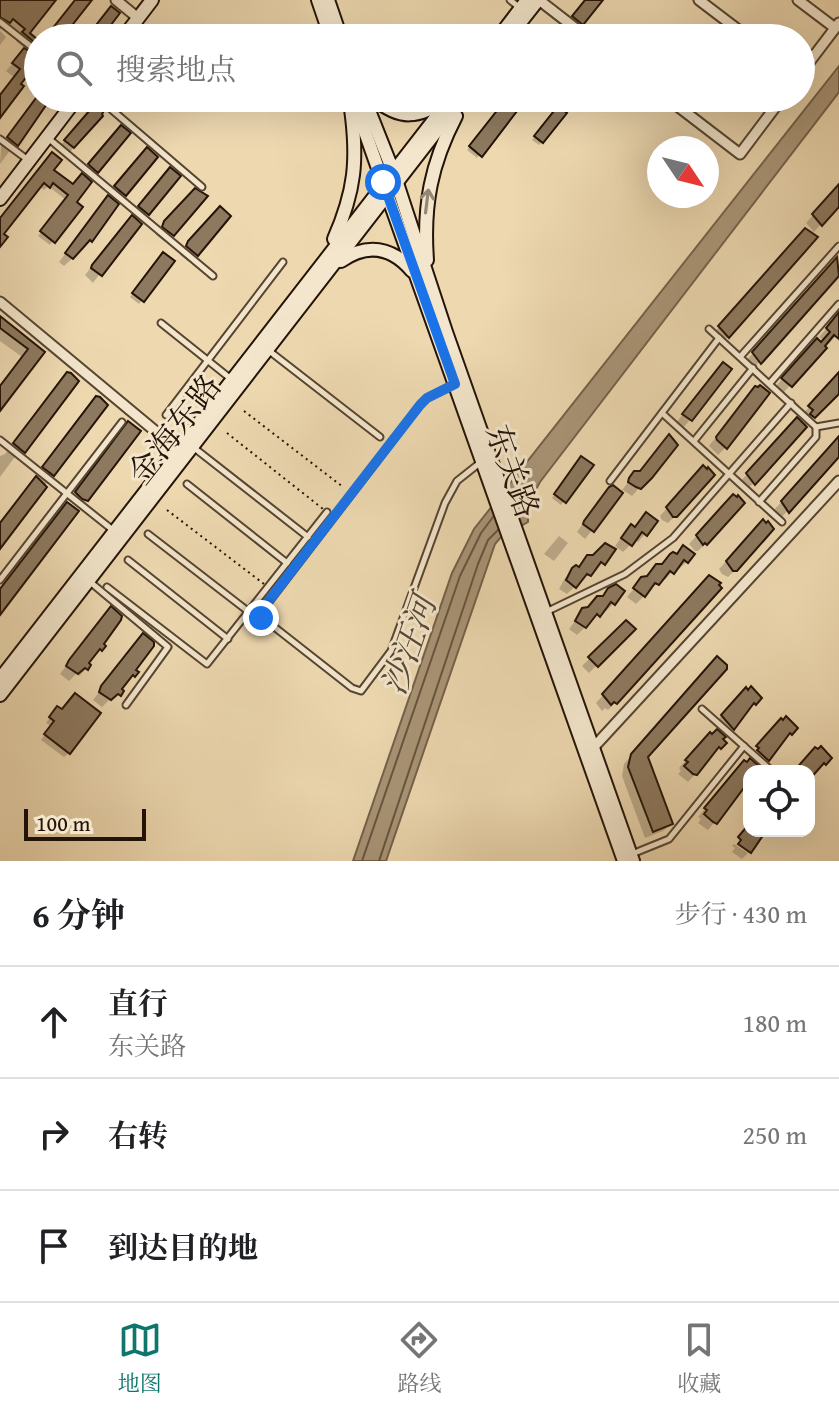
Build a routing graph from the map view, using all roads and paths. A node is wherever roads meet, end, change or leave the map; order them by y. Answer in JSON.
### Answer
{"nodes":[{"id":1,"x":116,"y":0,"type":"edge"},
{"id":2,"x":152,"y":0,"type":"edge"},
{"id":3,"x":318,"y":0,"type":"edge"},
{"id":4,"x":328,"y":0,"type":"edge"},
{"id":5,"x":510,"y":0,"type":"edge"},
{"id":6,"x":538,"y":0,"type":"edge"},
{"id":7,"x":699,"y":0,"type":"edge"},
{"id":8,"x":798,"y":0,"type":"edge"},
{"id":9,"x":524,"y":4,"type":"edge"},
{"id":10,"x":138,"y":18,"type":"junction"},
{"id":11,"x":0,"y":22,"type":"edge"},
{"id":12,"x":134,"y":24,"type":"edge"},
{"id":13,"x":326,"y":24,"type":"edge"},
{"id":14,"x":336,"y":24,"type":"edge"},
{"id":15,"x":509,"y":24,"type":"edge"},
{"id":16,"x":519,"y":24,"type":"edge"},
{"id":17,"x":570,"y":24,"type":"edge"},
{"id":18,"x":731,"y":24,"type":"edge"},
{"id":19,"x":837,"y":26,"type":"edge"},
{"id":20,"x":24,"y":41,"type":"edge"},
{"id":21,"x":815,"y":55,"type":"edge"},
{"id":22,"x":66,"y":112,"type":"edge"},
{"id":23,"x":114,"y":112,"type":"edge"},
{"id":24,"x":352,"y":112,"type":"edge"},
{"id":25,"x":358,"y":112,"type":"edge"},
{"id":26,"x":368,"y":112,"type":"edge"},
{"id":27,"x":394,"y":112,"type":"edge"},
{"id":28,"x":426,"y":112,"type":"edge"},
{"id":29,"x":440,"y":112,"type":"edge"},
{"id":30,"x":451,"y":112,"type":"edge"},
{"id":31,"x":456,"y":112,"type":"edge"},
{"id":32,"x":685,"y":112,"type":"edge"},
{"id":33,"x":772,"y":112,"type":"edge"},
{"id":34,"x":47,"y":137,"type":"junction"},
{"id":35,"x":0,"y":139,"type":"edge"},
{"id":36,"x":29,"y":161,"type":"junction"},
{"id":37,"x":390,"y":182,"type":"junction"},
{"id":38,"x":202,"y":187,"type":"dead end"},
{"id":39,"x":0,"y":199,"type":"edge"},
{"id":40,"x":839,"y":246,"type":"edge"},
{"id":41,"x":283,"y":262,"type":"dead end"},
{"id":42,"x":329,"y":262,"type":"junction"},
{"id":43,"x":213,"y":276,"type":"dead end"},
{"id":44,"x":422,"y":277,"type":"junction"},
{"id":45,"x":0,"y":302,"type":"edge"},
{"id":46,"x":839,"y":304,"type":"edge"},
{"id":47,"x":161,"y":323,"type":"dead end"},
{"id":48,"x":709,"y":329,"type":"dead end"},
{"id":49,"x":719,"y":338,"type":"junction"},
{"id":50,"x":268,"y":350,"type":"junction"},
{"id":51,"x":740,"y":357,"type":"junction"},
{"id":52,"x":209,"y":361,"type":"junction"},
{"id":53,"x":753,"y":368,"type":"junction"},
{"id":54,"x":232,"y":380,"type":"junction"},
{"id":55,"x":770,"y":383,"type":"junction"},
{"id":56,"x":455,"y":384,"type":"junction"},
{"id":57,"x":791,"y":403,"type":"junction"},
{"id":58,"x":244,"y":411,"type":"dead end"},
{"id":59,"x":662,"y":413,"type":"junction"},
{"id":60,"x":166,"y":415,"type":"dead end"},
{"id":61,"x":122,"y":422,"type":"dead end"},
{"id":62,"x":839,"y":423,"type":"edge"},
{"id":63,"x":816,"y":427,"type":"junction"},
{"id":64,"x":227,"y":433,"type":"dead end"},
{"id":65,"x":380,"y":437,"type":"dead end"},
{"id":66,"x":694,"y":441,"type":"junction"},
{"id":67,"x":1,"y":443,"type":"edge"},
{"id":68,"x":193,"y":447,"type":"junction"},
{"id":69,"x":178,"y":450,"type":"junction"},
{"id":70,"x":482,"y":461,"type":"junction"},
{"id":71,"x":730,"y":475,"type":"junction"},
{"id":72,"x":610,"y":481,"type":"dead end"},
{"id":73,"x":839,"y":481,"type":"edge"},
{"id":74,"x":187,"y":484,"type":"dead end"},
{"id":75,"x":343,"y":487,"type":"dead end"},
{"id":76,"x":67,"y":494,"type":"junction"},
{"id":77,"x":759,"y":502,"type":"junction"},
{"id":78,"x":167,"y":510,"type":"dead end"},
{"id":79,"x":327,"y":512,"type":"joint"},
{"id":80,"x":782,"y":522,"type":"dead end"},
{"id":81,"x":114,"y":531,"type":"junction"},
{"id":82,"x":148,"y":534,"type":"dead end"},
{"id":83,"x":308,"y":537,"type":"junction"},
{"id":84,"x":128,"y":560,"type":"dead end"},
{"id":85,"x":287,"y":563,"type":"junction"},
{"id":86,"x":0,"y":580,"type":"edge"},
{"id":87,"x":88,"y":581,"type":"junction"},
{"id":88,"x":107,"y":587,"type":"dead end"},
{"id":89,"x":268,"y":588,"type":"junction"},
{"id":90,"x":249,"y":612,"type":"junction"},
{"id":91,"x":545,"y":613,"type":"junction"},
{"id":92,"x":228,"y":639,"type":"junction"},
{"id":93,"x":0,"y":679,"type":"edge"},
{"id":94,"x":0,"y":695,"type":"edge"},
{"id":95,"x":126,"y":705,"type":"dead end"},
{"id":96,"x":702,"y":709,"type":"dead end"},
{"id":97,"x":744,"y":746,"type":"junction"},
{"id":98,"x":593,"y":748,"type":"junction"},
{"id":99,"x":765,"y":765,"type":"edge"},
{"id":100,"x":629,"y":859,"type":"edge"}],
"edges":[{"from":1,"to":10,"type":"street"},
{"from":2,"to":10,"type":"main road"},
{"from":3,"to":13,"type":"main road"},
{"from":4,"to":14,"type":"main road"},
{"from":5,"to":9,"type":"lane"},
{"from":6,"to":16,"type":"main road"},
{"from":6,"to":17,"type":"street"},
{"from":7,"to":18,"type":"street"},
{"from":8,"to":19,"type":"street"},
{"from":9,"to":15,"type":"main road"},
{"from":10,"to":12,"type":"main road"},
{"from":11,"to":20,"type":"lane"},
{"from":19,"to":21,"type":"street"},
{"from":22,"to":34,"type":"main road"},
{"from":23,"to":38,"type":"lane"},
{"from":24,"to":42,"type":"main road"},
{"from":25,"to":37,"type":"main road","name":"东关路"},
{"from":26,"to":37,"type":"main road","name":"东关路"},
{"from":27,"to":28,"type":"main road"},
{"from":29,"to":37,"type":"main road"},
{"from":30,"to":37,"type":"main road"},
{"from":44,"to":31,"type":"main road","one_way":true},
{"from":32,"to":33,"type":"street"},
{"from":34,"to":36,"type":"main road"},
{"from":34,"to":43,"type":"lane"},
{"from":35,"to":36,"type":"lane"},
{"from":36,"to":39,"type":"main road"},
{"from":37,"to":42,"type":"main road","name":"金海东路"},
{"from":37,"to":44,"type":"main road","name":"东关路"},
{"from":40,"to":51,"type":"lane"},
{"from":41,"to":52,"type":"lane"},
{"from":42,"to":44,"type":"main road"},
{"from":42,"to":50,"type":"main road","name":"金海东路"},
{"from":42,"to":54,"type":"main road","name":"金海东路"},
{"from":44,"to":56,"type":"main road","name":"东关路"},
{"from":44,"to":91,"type":"main road","name":"东关路"},
{"from":45,"to":69,"type":"street"},
{"from":46,"to":55,"type":"lane"},
{"from":47,"to":52,"type":"lane"},
{"from":48,"to":49,"type":"lane"},
{"from":49,"to":51,"type":"lane"},
{"from":49,"to":59,"type":"lane"},
{"from":50,"to":65,"type":"lane"},
{"from":50,"to":68,"type":"main road","name":"金海东路"},
{"from":51,"to":53,"type":"lane"},
{"from":52,"to":54,"type":"lane"},
{"from":52,"to":60,"type":"lane"},
{"from":53,"to":55,"type":"lane"},
{"from":53,"to":66,"type":"lane"},
{"from":54,"to":69,"type":"main road","name":"金海东路"},
{"from":55,"to":57,"type":"lane"},
{"from":56,"to":70,"type":"main road","name":"东关路"},
{"from":56,"to":70,"type":"lane"},
{"from":57,"to":63,"type":"lane"},
{"from":57,"to":71,"type":"lane"},
{"from":58,"to":75,"type":"path"},
{"from":59,"to":66,"type":"lane"},
{"from":59,"to":72,"type":"lane"},
{"from":61,"to":76,"type":"lane"},
{"from":62,"to":63,"type":"lane"},
{"from":63,"to":77,"type":"lane"},
{"from":64,"to":79,"type":"path"},
{"from":66,"to":71,"type":"lane"},
{"from":67,"to":76,"type":"lane"},
{"from":68,"to":83,"type":"lane"},
{"from":68,"to":87,"type":"main road","name":"金海东路"},
{"from":69,"to":81,"type":"main road","name":"金海东路"},
{"from":70,"to":100,"type":"main road","name":"东关路"},
{"from":71,"to":77,"type":"lane"},
{"from":71,"to":91,"type":"lane"},
{"from":73,"to":98,"type":"street"},
{"from":74,"to":85,"type":"lane"},
{"from":76,"to":81,"type":"lane"},
{"from":76,"to":86,"type":"lane"},
{"from":77,"to":80,"type":"lane"},
{"from":78,"to":89,"type":"path"},
{"from":79,"to":83,"type":"lane"},
{"from":81,"to":93,"type":"main road","name":"金海东路"},
{"from":82,"to":90,"type":"lane"},
{"from":83,"to":85,"type":"lane"},
{"from":84,"to":92,"type":"lane"},
{"from":85,"to":89,"type":"lane"},
{"from":87,"to":94,"type":"main road","name":"金海东路"},
{"from":87,"to":95,"type":"lane"},
{"from":88,"to":92,"type":"lane"},
{"from":89,"to":90,"type":"lane"},
{"from":90,"to":92,"type":"lane"},
{"from":91,"to":98,"type":"main road","name":"东关路"},
{"from":96,"to":97,"type":"lane"},
{"from":97,"to":99,"type":"lane"},
{"from":97,"to":100,"type":"lane"},
{"from":98,"to":100,"type":"main road","name":"东关路"}]}
